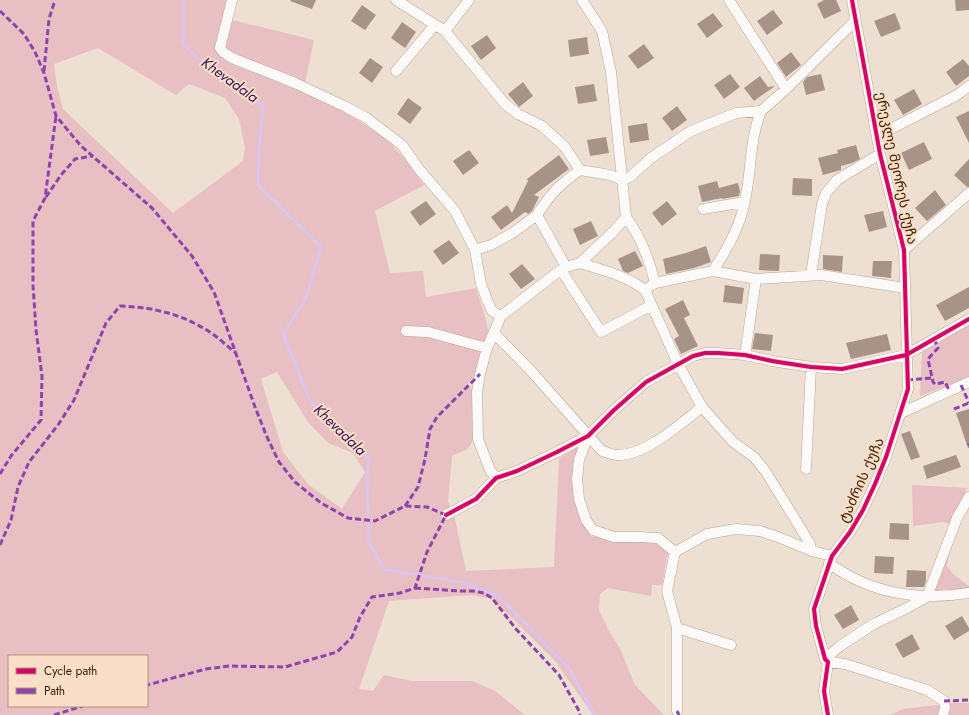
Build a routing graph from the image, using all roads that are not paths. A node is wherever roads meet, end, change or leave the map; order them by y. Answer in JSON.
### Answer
{"nodes":[{"id":1,"x":232,"y":0,"type":"edge"},
{"id":2,"x":396,"y":0,"type":"edge"},
{"id":3,"x":469,"y":0,"type":"edge"},
{"id":4,"x":582,"y":0,"type":"edge"},
{"id":5,"x":729,"y":0,"type":"edge"},
{"id":6,"x":852,"y":0,"type":"edge"},
{"id":7,"x":855,"y":20,"type":"junction"},
{"id":8,"x":435,"y":25,"type":"junction"},
{"id":9,"x":445,"y":31,"type":"junction"},
{"id":10,"x":396,"y":71,"type":"dead end"},
{"id":11,"x":969,"y":86,"type":"edge"},
{"id":12,"x":786,"y":89,"type":"junction"},
{"id":13,"x":760,"y":111,"type":"junction"},
{"id":14,"x":877,"y":136,"type":"junction"},
{"id":15,"x":880,"y":154,"type":"junction"},
{"id":16,"x":580,"y":170,"type":"junction"},
{"id":17,"x":623,"y":180,"type":"junction"},
{"id":18,"x":969,"y":193,"type":"edge"},
{"id":19,"x":744,"y":202,"type":"junction"},
{"id":20,"x":703,"y":209,"type":"dead end"},
{"id":21,"x":537,"y":216,"type":"junction"},
{"id":22,"x":626,"y":216,"type":"junction"},
{"id":23,"x":475,"y":250,"type":"junction"},
{"id":24,"x":904,"y":250,"type":"junction"},
{"id":25,"x":580,"y":263,"type":"junction"},
{"id":26,"x":563,"y":268,"type":"junction"},
{"id":27,"x":713,"y":271,"type":"junction"},
{"id":28,"x":811,"y":275,"type":"junction"},
{"id":29,"x":756,"y":279,"type":"junction"},
{"id":30,"x":655,"y":283,"type":"junction"},
{"id":31,"x":906,"y":288,"type":"junction"},
{"id":32,"x":645,"y":290,"type":"junction"},
{"id":33,"x":652,"y":305,"type":"junction"},
{"id":34,"x":501,"y":316,"type":"junction"},
{"id":35,"x":969,"y":319,"type":"edge"},
{"id":36,"x":406,"y":331,"type":"dead end"},
{"id":37,"x":494,"y":333,"type":"junction"},
{"id":38,"x":487,"y":348,"type":"junction"},
{"id":39,"x":745,"y":355,"type":"junction"},
{"id":40,"x":906,"y":356,"type":"junction"},
{"id":41,"x":678,"y":364,"type":"junction"},
{"id":42,"x":811,"y":367,"type":"junction"},
{"id":43,"x":969,"y":382,"type":"edge"},
{"id":44,"x":702,"y":407,"type":"junction"},
{"id":45,"x":901,"y":413,"type":"junction"},
{"id":46,"x":588,"y":436,"type":"junction"},
{"id":47,"x":806,"y":469,"type":"dead end"},
{"id":48,"x":496,"y":478,"type":"junction"},
{"id":49,"x":969,"y":497,"type":"edge"},
{"id":50,"x":446,"y":515,"type":"dead end"},
{"id":51,"x":812,"y":551,"type":"junction"},
{"id":52,"x":675,"y":552,"type":"junction"},
{"id":53,"x":831,"y":559,"type":"junction"},
{"id":54,"x":969,"y":593,"type":"edge"},
{"id":55,"x":927,"y":597,"type":"junction"},
{"id":56,"x":677,"y":628,"type":"junction"},
{"id":57,"x":731,"y":645,"type":"dead end"},
{"id":58,"x":826,"y":661,"type":"junction"},
{"id":59,"x":677,"y":711,"type":"dead end"},
{"id":60,"x":828,"y":715,"type":"edge"},
{"id":61,"x":942,"y":715,"type":"edge"}],
"edges":[{"from":1,"to":23,"type":"street"},
{"from":2,"to":8,"type":"street"},
{"from":3,"to":9,"type":"street"},
{"from":4,"to":17,"type":"street"},
{"from":5,"to":12,"type":"street"},
{"from":6,"to":7,"type":"street","name":"ერეკლე მეორეს ქუჩა"},
{"from":7,"to":12,"type":"street"},
{"from":7,"to":14,"type":"street","name":"ერეკლე მეორეს ქუჩა"},
{"from":8,"to":9,"type":"street"},
{"from":8,"to":10,"type":"street"},
{"from":9,"to":16,"type":"street"},
{"from":11,"to":14,"type":"street"},
{"from":12,"to":13,"type":"street"},
{"from":13,"to":17,"type":"street"},
{"from":13,"to":19,"type":"street"},
{"from":14,"to":15,"type":"street","name":"ერეკლე მეორეს ქუჩა"},
{"from":15,"to":24,"type":"street","name":"ერეკლე მეორეს ქუჩა"},
{"from":15,"to":28,"type":"street"},
{"from":16,"to":17,"type":"street"},
{"from":16,"to":21,"type":"street"},
{"from":17,"to":22,"type":"street"},
{"from":18,"to":24,"type":"street"},
{"from":19,"to":20,"type":"street"},
{"from":19,"to":27,"type":"street"},
{"from":21,"to":23,"type":"street"},
{"from":21,"to":26,"type":"street"},
{"from":22,"to":25,"type":"street"},
{"from":22,"to":30,"type":"street"},
{"from":23,"to":34,"type":"street"},
{"from":24,"to":31,"type":"street","name":"ერეკლე მეორეს ქუჩა"},
{"from":25,"to":26,"type":"street"},
{"from":25,"to":32,"type":"street"},
{"from":26,"to":33,"type":"street"},
{"from":26,"to":34,"type":"street"},
{"from":27,"to":29,"type":"street"},
{"from":27,"to":30,"type":"street"},
{"from":28,"to":29,"type":"street"},
{"from":28,"to":31,"type":"street"},
{"from":29,"to":39,"type":"street"},
{"from":30,"to":32,"type":"street"},
{"from":31,"to":40,"type":"street","name":"ერეკლე მეორეს ქუჩა"},
{"from":32,"to":33,"type":"street"},
{"from":33,"to":41,"type":"street"},
{"from":34,"to":37,"type":"street"},
{"from":35,"to":40,"type":"street"},
{"from":36,"to":38,"type":"street"},
{"from":37,"to":38,"type":"street"},
{"from":37,"to":46,"type":"street"},
{"from":38,"to":48,"type":"street"},
{"from":39,"to":41,"type":"street"},
{"from":39,"to":42,"type":"street"},
{"from":40,"to":42,"type":"street"},
{"from":40,"to":45,"type":"street","name":"ერეკლე მეორეს ქუჩა"},
{"from":41,"to":44,"type":"street"},
{"from":41,"to":46,"type":"street"},
{"from":42,"to":47,"type":"street"},
{"from":43,"to":45,"type":"street"},
{"from":44,"to":46,"type":"street"},
{"from":44,"to":51,"type":"street"},
{"from":45,"to":53,"type":"street","name":"ტაძრის ქუჩა"},
{"from":46,"to":48,"type":"street"},
{"from":46,"to":52,"type":"street"},
{"from":48,"to":50,"type":"street"},
{"from":49,"to":55,"type":"street"},
{"from":51,"to":52,"type":"street"},
{"from":51,"to":53,"type":"street"},
{"from":52,"to":56,"type":"street"},
{"from":53,"to":55,"type":"street"},
{"from":53,"to":58,"type":"street","name":"ტაძრის ქუჩა"},
{"from":54,"to":55,"type":"street"},
{"from":55,"to":58,"type":"street"},
{"from":56,"to":57,"type":"street"},
{"from":56,"to":59,"type":"street"},
{"from":58,"to":60,"type":"street","name":"ტაძრის ქუჩა"},
{"from":58,"to":61,"type":"street"}]}
